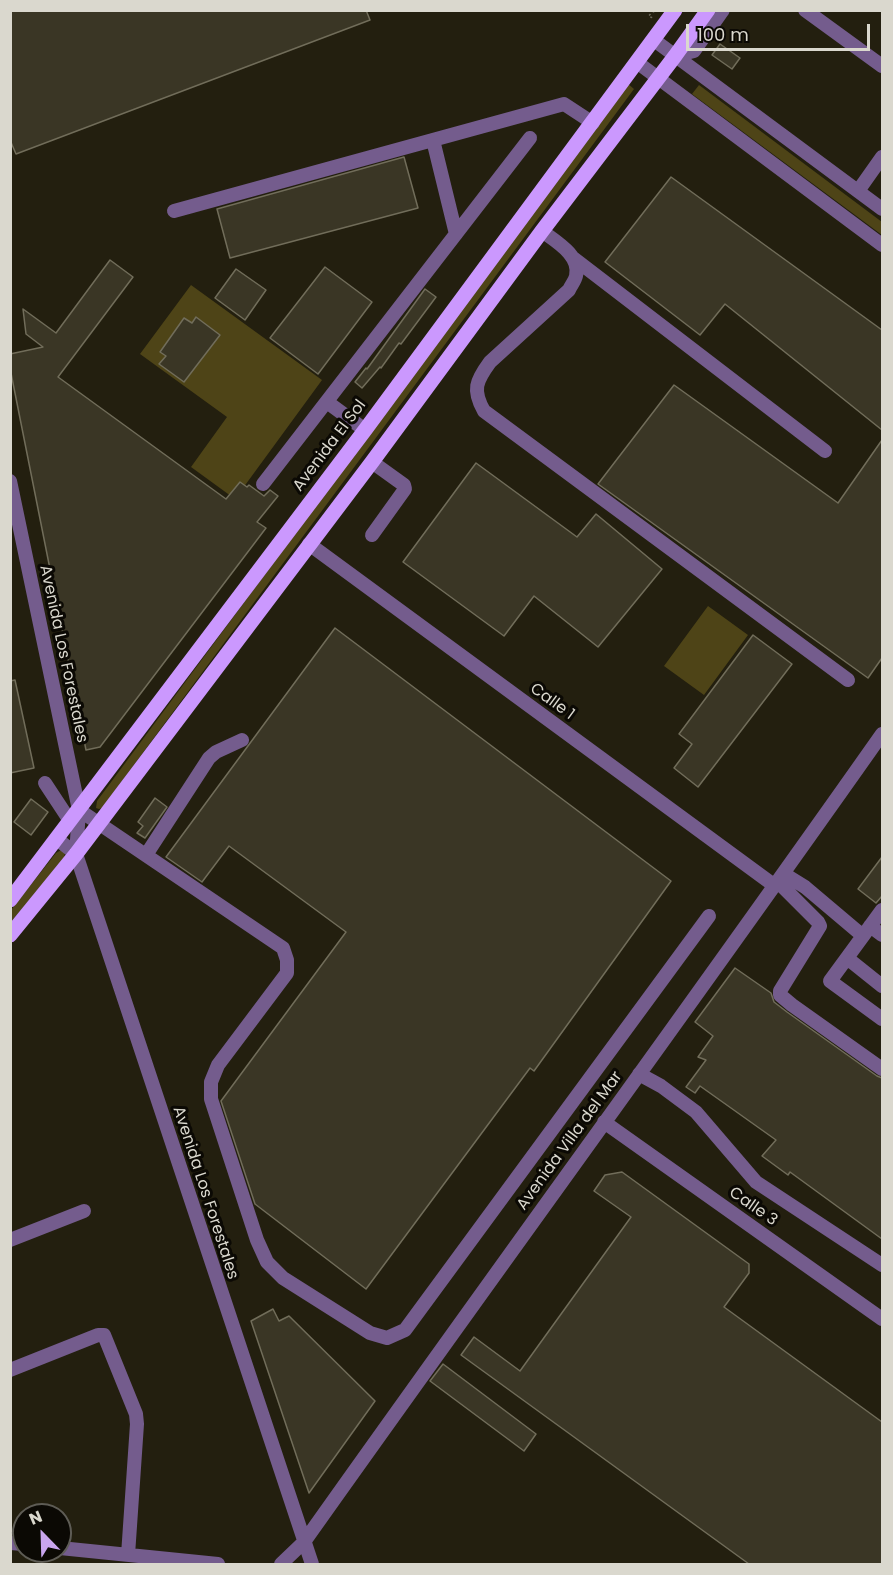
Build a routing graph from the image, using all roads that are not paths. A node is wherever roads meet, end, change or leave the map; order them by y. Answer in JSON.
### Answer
{"nodes":[{"id":1,"x":675,"y":10,"type":"edge"},
{"id":2,"x":708,"y":10,"type":"edge"},
{"id":3,"x":723,"y":10,"type":"edge"},
{"id":4,"x":806,"y":10,"type":"edge"},
{"id":5,"x":654,"y":40,"type":"junction"},
{"id":6,"x":675,"y":56,"type":"junction"},
{"id":7,"x":638,"y":63,"type":"junction"},
{"id":8,"x":882,"y":66,"type":"edge"},
{"id":9,"x":658,"y":78,"type":"junction"},
{"id":10,"x":593,"y":123,"type":"junction"},
{"id":11,"x":530,"y":138,"type":"dead end"},
{"id":12,"x":433,"y":140,"type":"junction"},
{"id":13,"x":882,"y":158,"type":"edge"},
{"id":14,"x":858,"y":191,"type":"junction"},
{"id":15,"x":882,"y":209,"type":"edge"},
{"id":16,"x":174,"y":211,"type":"dead end"},
{"id":17,"x":542,"y":231,"type":"junction"},
{"id":18,"x":456,"y":234,"type":"junction"},
{"id":19,"x":882,"y":244,"type":"edge"},
{"id":20,"x":573,"y":257,"type":"junction"},
{"id":21,"x":327,"y":402,"type":"junction"},
{"id":22,"x":365,"y":430,"type":"junction"},
{"id":23,"x":825,"y":451,"type":"dead end"},
{"id":24,"x":372,"y":462,"type":"junction"},
{"id":25,"x":10,"y":481,"type":"edge"},
{"id":26,"x":263,"y":484,"type":"dead end"},
{"id":27,"x":372,"y":535,"type":"dead end"},
{"id":28,"x":309,"y":544,"type":"junction"},
{"id":29,"x":848,"y":680,"type":"dead end"},
{"id":30,"x":882,"y":734,"type":"edge"},
{"id":31,"x":242,"y":740,"type":"dead end"},
{"id":32,"x":45,"y":783,"type":"dead end"},
{"id":33,"x":74,"y":815,"type":"junction"},
{"id":34,"x":98,"y":823,"type":"junction"},
{"id":35,"x":57,"y":839,"type":"junction"},
{"id":36,"x":76,"y":854,"type":"junction"},
{"id":37,"x":146,"y":855,"type":"junction"},
{"id":38,"x":779,"y":881,"type":"junction"},
{"id":39,"x":12,"y":894,"type":"edge"},
{"id":40,"x":882,"y":910,"type":"edge"},
{"id":41,"x":709,"y":916,"type":"dead end"},
{"id":42,"x":866,"y":931,"type":"junction"},
{"id":43,"x":10,"y":935,"type":"edge"},
{"id":44,"x":882,"y":935,"type":"edge"},
{"id":45,"x":847,"y":958,"type":"junction"},
{"id":46,"x":882,"y":986,"type":"edge"},
{"id":47,"x":882,"y":1019,"type":"edge"},
{"id":48,"x":882,"y":1069,"type":"edge"},
{"id":49,"x":639,"y":1074,"type":"junction"},
{"id":50,"x":604,"y":1122,"type":"junction"},
{"id":51,"x":84,"y":1211,"type":"dead end"},
{"id":52,"x":10,"y":1240,"type":"edge"},
{"id":53,"x":882,"y":1265,"type":"edge"},
{"id":54,"x":882,"y":1319,"type":"edge"},
{"id":55,"x":10,"y":1370,"type":"edge"},
{"id":56,"x":304,"y":1542,"type":"junction"},
{"id":57,"x":72,"y":1549,"type":"edge"},
{"id":58,"x":128,"y":1555,"type":"junction"},
{"id":59,"x":218,"y":1564,"type":"edge"},
{"id":60,"x":281,"y":1564,"type":"edge"},
{"id":61,"x":312,"y":1564,"type":"edge"}],
"edges":[{"from":1,"to":5,"type":"main road","name":"Avenida El Sol"},
{"from":2,"to":6,"type":"main road"},
{"from":3,"to":6,"type":"street"},
{"from":4,"to":8,"type":"street"},
{"from":5,"to":6,"type":"street"},
{"from":5,"to":7,"type":"main road","name":"Avenida El Sol"},
{"from":6,"to":9,"type":"main road"},
{"from":6,"to":14,"type":"street"},
{"from":7,"to":9,"type":"street"},
{"from":7,"to":10,"type":"main road","name":"Avenida El Sol"},
{"from":9,"to":17,"type":"main road"},
{"from":9,"to":19,"type":"street"},
{"from":10,"to":12,"type":"street"},
{"from":10,"to":22,"type":"main road","name":"Avenida El Sol"},
{"from":11,"to":18,"type":"street"},
{"from":12,"to":16,"type":"street"},
{"from":12,"to":18,"type":"street"},
{"from":13,"to":14,"type":"street"},
{"from":14,"to":15,"type":"street"},
{"from":17,"to":20,"type":"street"},
{"from":17,"to":24,"type":"main road"},
{"from":18,"to":21,"type":"street"},
{"from":20,"to":23,"type":"street"},
{"from":20,"to":29,"type":"street"},
{"from":21,"to":22,"type":"street"},
{"from":21,"to":26,"type":"street"},
{"from":22,"to":33,"type":"main road","name":"Avenida El Sol"},
{"from":24,"to":27,"type":"street"},
{"from":24,"to":28,"type":"main road"},
{"from":25,"to":33,"type":"street","name":"Avenida Los Forestales"},
{"from":28,"to":34,"type":"main road"},
{"from":28,"to":38,"type":"street","name":"Calle 1"},
{"from":30,"to":38,"type":"street","name":"Avenida Villa del Mar"},
{"from":31,"to":37,"type":"street"},
{"from":32,"to":33,"type":"street"},
{"from":33,"to":34,"type":"street"},
{"from":33,"to":35,"type":"main road","name":"Avenida El Sol"},
{"from":33,"to":36,"type":"street","name":"Avenida Los Forestales"},
{"from":34,"to":36,"type":"main road"},
{"from":34,"to":37,"type":"street"},
{"from":35,"to":36,"type":"street"},
{"from":35,"to":39,"type":"main road","name":"Avenida El Sol"},
{"from":36,"to":43,"type":"main road"},
{"from":36,"to":56,"type":"street","name":"Avenida Los Forestales"},
{"from":37,"to":41,"type":"street"},
{"from":38,"to":42,"type":"street"},
{"from":38,"to":48,"type":"street"},
{"from":38,"to":49,"type":"street","name":"Avenida Villa del Mar"},
{"from":40,"to":42,"type":"street"},
{"from":42,"to":44,"type":"street"},
{"from":42,"to":45,"type":"street"},
{"from":45,"to":46,"type":"street"},
{"from":45,"to":47,"type":"street"},
{"from":49,"to":50,"type":"street","name":"Avenida Villa del Mar"},
{"from":49,"to":53,"type":"street"},
{"from":50,"to":54,"type":"street","name":"Calle 3"},
{"from":50,"to":56,"type":"street","name":"Avenida Villa del Mar"},
{"from":51,"to":52,"type":"street"},
{"from":55,"to":58,"type":"street"},
{"from":56,"to":60,"type":"street","name":"Avenida Villa del Mar"},
{"from":56,"to":61,"type":"street","name":"Avenida Los Forestales"},
{"from":57,"to":58,"type":"street"},
{"from":58,"to":59,"type":"street"}]}
